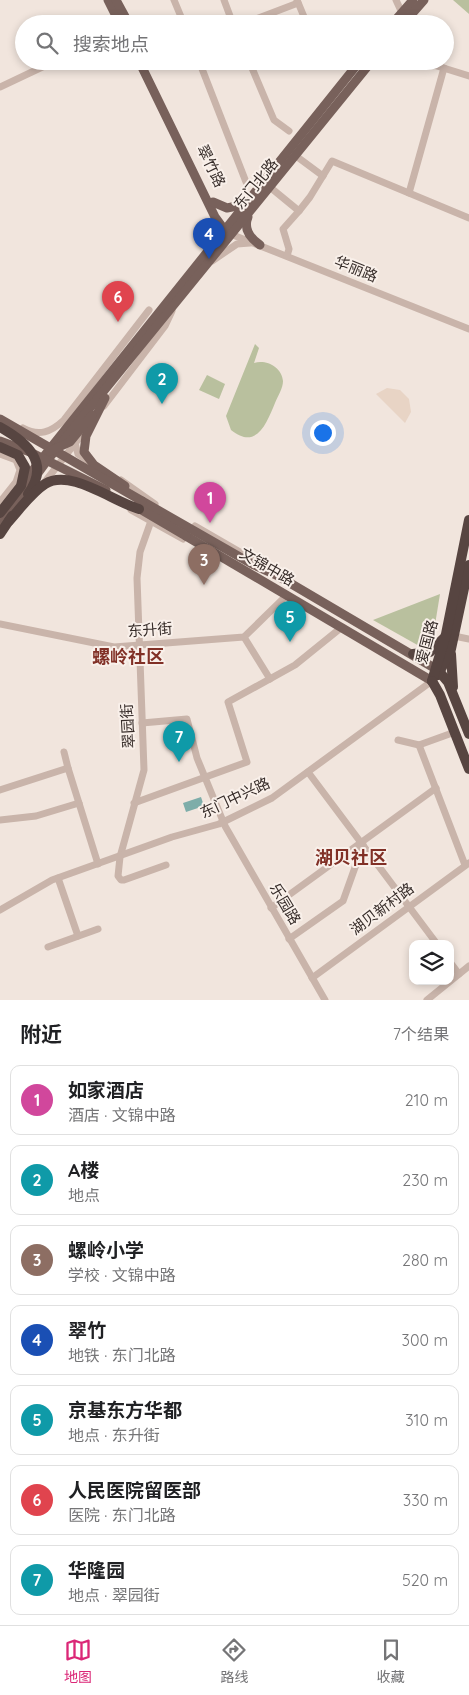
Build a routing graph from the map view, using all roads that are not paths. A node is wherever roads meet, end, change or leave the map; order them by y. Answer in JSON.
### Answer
{"nodes":[{"id":1,"x":108,"y":0,"type":"edge"},
{"id":2,"x":116,"y":0,"type":"edge"},
{"id":3,"x":174,"y":0,"type":"edge"},
{"id":4,"x":224,"y":0,"type":"edge"},
{"id":5,"x":396,"y":0,"type":"edge"},
{"id":6,"x":413,"y":0,"type":"edge"},
{"id":7,"x":424,"y":0,"type":"edge"},
{"id":8,"x":297,"y":2,"type":"edge"},
{"id":9,"x":402,"y":12,"type":"junction"},
{"id":10,"x":116,"y":15,"type":"edge"},
{"id":11,"x":124,"y":15,"type":"edge"},
{"id":12,"x":180,"y":15,"type":"edge"},
{"id":13,"x":230,"y":15,"type":"edge"},
{"id":14,"x":265,"y":15,"type":"edge"},
{"id":15,"x":303,"y":15,"type":"edge"},
{"id":16,"x":400,"y":15,"type":"edge"},
{"id":17,"x":410,"y":15,"type":"edge"},
{"id":18,"x":36,"y":70,"type":"edge"},
{"id":19,"x":143,"y":70,"type":"edge"},
{"id":20,"x":149,"y":70,"type":"edge"},
{"id":21,"x":202,"y":70,"type":"edge"},
{"id":22,"x":253,"y":70,"type":"edge"},
{"id":23,"x":353,"y":70,"type":"edge"},
{"id":24,"x":365,"y":70,"type":"edge"},
{"id":25,"x":443,"y":70,"type":"edge"},
{"id":26,"x":450,"y":70,"type":"edge"},
{"id":27,"x":469,"y":76,"type":"edge"},
{"id":28,"x":0,"y":87,"type":"edge"},
{"id":29,"x":289,"y":131,"type":"dead end"},
{"id":30,"x":296,"y":156,"type":"junction"},
{"id":31,"x":323,"y":176,"type":"junction"},
{"id":32,"x":246,"y":182,"type":"dead end"},
{"id":33,"x":271,"y":188,"type":"junction"},
{"id":34,"x":409,"y":193,"type":"junction"},
{"id":35,"x":213,"y":202,"type":"junction"},
{"id":36,"x":244,"y":203,"type":"junction"},
{"id":37,"x":299,"y":211,"type":"junction"},
{"id":38,"x":249,"y":215,"type":"junction"},
{"id":39,"x":469,"y":218,"type":"edge"},
{"id":40,"x":224,"y":228,"type":"junction"},
{"id":41,"x":233,"y":235,"type":"junction"},
{"id":42,"x":258,"y":244,"type":"junction"},
{"id":43,"x":287,"y":256,"type":"junction"},
{"id":44,"x":212,"y":261,"type":"junction"},
{"id":45,"x":174,"y":307,"type":"junction"},
{"id":46,"x":149,"y":310,"type":"dead end"},
{"id":47,"x":469,"y":329,"type":"edge"},
{"id":48,"x":132,"y":358,"type":"junction"},
{"id":49,"x":106,"y":401,"type":"junction"},
{"id":50,"x":0,"y":417,"type":"edge"},
{"id":51,"x":0,"y":426,"type":"edge"},
{"id":52,"x":62,"y":432,"type":"junction"},
{"id":53,"x":0,"y":441,"type":"edge"},
{"id":54,"x":75,"y":443,"type":"junction"},
{"id":55,"x":0,"y":447,"type":"edge"},
{"id":56,"x":30,"y":452,"type":"junction"},
{"id":57,"x":0,"y":454,"type":"edge"},
{"id":58,"x":49,"y":476,"type":"junction"},
{"id":59,"x":20,"y":486,"type":"junction"},
{"id":60,"x":0,"y":502,"type":"edge"},
{"id":61,"x":141,"y":505,"type":"junction"},
{"id":62,"x":0,"y":513,"type":"edge"},
{"id":63,"x":469,"y":520,"type":"edge"},
{"id":64,"x":151,"y":521,"type":"junction"},
{"id":65,"x":5,"y":523,"type":"edge"},
{"id":66,"x":188,"y":533,"type":"junction"},
{"id":67,"x":0,"y":534,"type":"edge"},
{"id":68,"x":0,"y":541,"type":"edge"},
{"id":69,"x":218,"y":556,"type":"junction"},
{"id":70,"x":469,"y":565,"type":"edge"},
{"id":71,"x":278,"y":576,"type":"junction"},
{"id":72,"x":287,"y":596,"type":"junction"},
{"id":73,"x":0,"y":624,"type":"edge"},
{"id":74,"x":342,"y":627,"type":"junction"},
{"id":75,"x":450,"y":635,"type":"junction"},
{"id":76,"x":244,"y":637,"type":"junction"},
{"id":77,"x":469,"y":640,"type":"edge"},
{"id":78,"x":140,"y":644,"type":"junction"},
{"id":79,"x":451,"y":649,"type":"junction"},
{"id":80,"x":413,"y":654,"type":"junction"},
{"id":81,"x":438,"y":671,"type":"junction"},
{"id":82,"x":270,"y":679,"type":"junction"},
{"id":83,"x":432,"y":681,"type":"junction"},
{"id":84,"x":453,"y":693,"type":"junction"},
{"id":85,"x":142,"y":723,"type":"junction"},
{"id":86,"x":455,"y":732,"type":"junction"},
{"id":87,"x":469,"y":734,"type":"edge"},
{"id":88,"x":398,"y":740,"type":"dead end"},
{"id":89,"x":420,"y":746,"type":"junction"},
{"id":90,"x":64,"y":752,"type":"dead end"},
{"id":91,"x":68,"y":768,"type":"junction"},
{"id":92,"x":469,"y":769,"type":"edge"},
{"id":93,"x":308,"y":772,"type":"junction"},
{"id":94,"x":206,"y":779,"type":"junction"},
{"id":95,"x":436,"y":788,"type":"junction"},
{"id":96,"x":0,"y":790,"type":"edge"},
{"id":97,"x":79,"y":803,"type":"junction"},
{"id":98,"x":134,"y":803,"type":"junction"},
{"id":99,"x":0,"y":820,"type":"edge"},
{"id":100,"x":223,"y":822,"type":"junction"},
{"id":101,"x":362,"y":844,"type":"junction"},
{"id":102,"x":120,"y":857,"type":"junction"},
{"id":103,"x":98,"y":864,"type":"junction"},
{"id":104,"x":467,"y":864,"type":"edge"},
{"id":105,"x":166,"y":865,"type":"dead end"},
{"id":106,"x":58,"y":878,"type":"junction"},
{"id":107,"x":409,"y":906,"type":"junction"},
{"id":108,"x":271,"y":908,"type":"junction"},
{"id":109,"x":0,"y":910,"type":"edge"},
{"id":110,"x":98,"y":929,"type":"dead end"},
{"id":111,"x":78,"y":936,"type":"junction"},
{"id":112,"x":289,"y":940,"type":"junction"},
{"id":113,"x":434,"y":940,"type":"edge"},
{"id":114,"x":48,"y":948,"type":"dead end"},
{"id":115,"x":469,"y":966,"type":"edge"},
{"id":116,"x":454,"y":967,"type":"edge"},
{"id":117,"x":459,"y":974,"type":"junction"},
{"id":118,"x":312,"y":978,"type":"junction"},
{"id":119,"x":325,"y":1000,"type":"edge"},
{"id":120,"x":427,"y":1000,"type":"edge"}],
"edges":[{"from":1,"to":10,"type":"main road"},
{"from":2,"to":11,"type":"main road"},
{"from":3,"to":12,"type":"street"},
{"from":4,"to":13,"type":"street"},
{"from":5,"to":9,"type":"street"},
{"from":6,"to":9,"type":"main road"},
{"from":7,"to":17,"type":"main road"},
{"from":8,"to":14,"type":"street"},
{"from":8,"to":15,"type":"street"},
{"from":9,"to":16,"type":"main road"},
{"from":18,"to":28,"type":"street"},
{"from":19,"to":40,"type":"main road","name":"翠竹路"},
{"from":20,"to":35,"type":"main road","name":"翠竹路"},
{"from":21,"to":32,"type":"street"},
{"from":22,"to":29,"type":"street"},
{"from":23,"to":36,"type":"main road","name":"东门北路"},
{"from":24,"to":30,"type":"main road","name":"东门北路"},
{"from":25,"to":34,"type":"street"},
{"from":26,"to":27,"type":"street"},
{"from":30,"to":31,"type":"street"},
{"from":30,"to":33,"type":"main road","name":"东门北路"},
{"from":31,"to":34,"type":"street"},
{"from":31,"to":37,"type":"street"},
{"from":33,"to":37,"type":"street"},
{"from":33,"to":38,"type":"main road","name":"东门北路"},
{"from":34,"to":39,"type":"street"},
{"from":35,"to":36,"type":"main road"},
{"from":35,"to":40,"type":"main road","name":"翠竹路"},
{"from":36,"to":40,"type":"main road","name":"东门北路"},
{"from":37,"to":43,"type":"street"},
{"from":38,"to":41,"type":"main road","name":"东门北路"},
{"from":38,"to":42,"type":"main road"},
{"from":40,"to":41,"type":"main road"},
{"from":40,"to":52,"type":"main road","name":"东门北路"},
{"from":41,"to":42,"type":"street","name":"华丽路"},
{"from":41,"to":44,"type":"main road","name":"东门北路"},
{"from":42,"to":43,"type":"street","name":"华丽路"},
{"from":42,"to":44,"type":"street"},
{"from":43,"to":47,"type":"street","name":"华丽路"},
{"from":44,"to":45,"type":"main road","name":"东门北路"},
{"from":45,"to":48,"type":"main road","name":"东门北路"},
{"from":45,"to":49,"type":"street"},
{"from":46,"to":50,"type":"street"},
{"from":48,"to":49,"type":"main road"},
{"from":48,"to":65,"type":"main road","name":"东门北路"},
{"from":49,"to":54,"type":"street"},
{"from":49,"to":56,"type":"main road","bridge":true},
{"from":49,"to":61,"type":"main road","bridge":true},
{"from":50,"to":61,"type":"main road","name":"文锦中路","bridge":true},
{"from":51,"to":52,"type":"main road"},
{"from":51,"to":65,"type":"highway","bridge":true},
{"from":52,"to":59,"type":"main road","name":"东门北路"},
{"from":53,"to":56,"type":"main road","name":"文锦中路"},
{"from":54,"to":58,"type":"street"},
{"from":54,"to":71,"type":"street"},
{"from":55,"to":59,"type":"highway"},
{"from":56,"to":61,"type":"main road","name":"文锦中路","bridge":true},
{"from":57,"to":60,"type":"street"},
{"from":58,"to":64,"type":"street"},
{"from":58,"to":68,"type":"street"},
{"from":59,"to":62,"type":"highway"},
{"from":61,"to":65,"type":"highway","bridge":true},
{"from":61,"to":66,"type":"main road","name":"文锦中路","bridge":true},
{"from":63,"to":75,"type":"highway","name":"爱国路"},
{"from":64,"to":69,"type":"street"},
{"from":64,"to":78,"type":"street","name":"翠园街"},
{"from":65,"to":67,"type":"highway","bridge":true},
{"from":66,"to":69,"type":"main road","name":"文锦中路"},
{"from":66,"to":71,"type":"main road","name":"文锦中路"},
{"from":69,"to":72,"type":"main road","name":"文锦中路"},
{"from":70,"to":75,"type":"highway","name":"爱国路"},
{"from":71,"to":80,"type":"main road","name":"文锦中路"},
{"from":72,"to":74,"type":"main road","name":"文锦中路"},
{"from":72,"to":76,"type":"street"},
{"from":73,"to":78,"type":"street","name":"东升街"},
{"from":74,"to":82,"type":"street"},
{"from":74,"to":83,"type":"main road","name":"文锦中路"},
{"from":75,"to":77,"type":"street"},
{"from":75,"to":79,"type":"highway","name":"爱国路"},
{"from":75,"to":80,"type":"highway"},
{"from":75,"to":81,"type":"highway","name":"爱国路"},
{"from":76,"to":78,"type":"street","name":"东升街"},
{"from":76,"to":82,"type":"street"},
{"from":78,"to":85,"type":"street","name":"翠园街"},
{"from":79,"to":81,"type":"highway","name":"爱国路"},
{"from":79,"to":84,"type":"highway"},
{"from":80,"to":81,"type":"main road","name":"文锦中路"},
{"from":81,"to":83,"type":"highway","name":"爱国路"},
{"from":81,"to":84,"type":"highway","name":"文锦中路"},
{"from":82,"to":94,"type":"street"},
{"from":83,"to":86,"type":"highway"},
{"from":83,"to":93,"type":"street","name":"东门中兴路"},
{"from":84,"to":87,"type":"highway","name":"文锦中路"},
{"from":85,"to":94,"type":"street","name":"乐园路"},
{"from":85,"to":98,"type":"street","name":"翠园街"},
{"from":86,"to":89,"type":"street"},
{"from":86,"to":92,"type":"highway"},
{"from":88,"to":89,"type":"street"},
{"from":89,"to":95,"type":"street"},
{"from":90,"to":91,"type":"street"},
{"from":91,"to":96,"type":"street"},
{"from":91,"to":97,"type":"street"},
{"from":93,"to":100,"type":"street","name":"东门中兴路"},
{"from":93,"to":101,"type":"street"},
{"from":94,"to":98,"type":"street"},
{"from":94,"to":100,"type":"street","name":"乐园路"},
{"from":95,"to":101,"type":"street"},
{"from":95,"to":104,"type":"street"},
{"from":97,"to":99,"type":"street"},
{"from":97,"to":103,"type":"street"},
{"from":98,"to":102,"type":"street","name":"翠园街"},
{"from":100,"to":102,"type":"street","name":"东门中兴路"},
{"from":100,"to":108,"type":"street","name":"乐园路"},
{"from":101,"to":107,"type":"street"},
{"from":101,"to":108,"type":"street"},
{"from":101,"to":112,"type":"street"},
{"from":102,"to":103,"type":"street","name":"东门中兴路"},
{"from":102,"to":105,"type":"street","name":"翠园街"},
{"from":103,"to":106,"type":"street","name":"东门中兴路"},
{"from":104,"to":107,"type":"street","name":"湖贝新村路"},
{"from":106,"to":109,"type":"street","name":"东门中兴路"},
{"from":106,"to":111,"type":"street"},
{"from":107,"to":113,"type":"street"},
{"from":107,"to":118,"type":"street","name":"湖贝新村路"},
{"from":108,"to":112,"type":"street","name":"乐园路"},
{"from":110,"to":111,"type":"street"},
{"from":111,"to":114,"type":"street"},
{"from":112,"to":118,"type":"street","name":"乐园路"},
{"from":115,"to":117,"type":"street"},
{"from":116,"to":117,"type":"street"},
{"from":117,"to":120,"type":"street"},
{"from":118,"to":119,"type":"street","name":"乐园路"}]}
